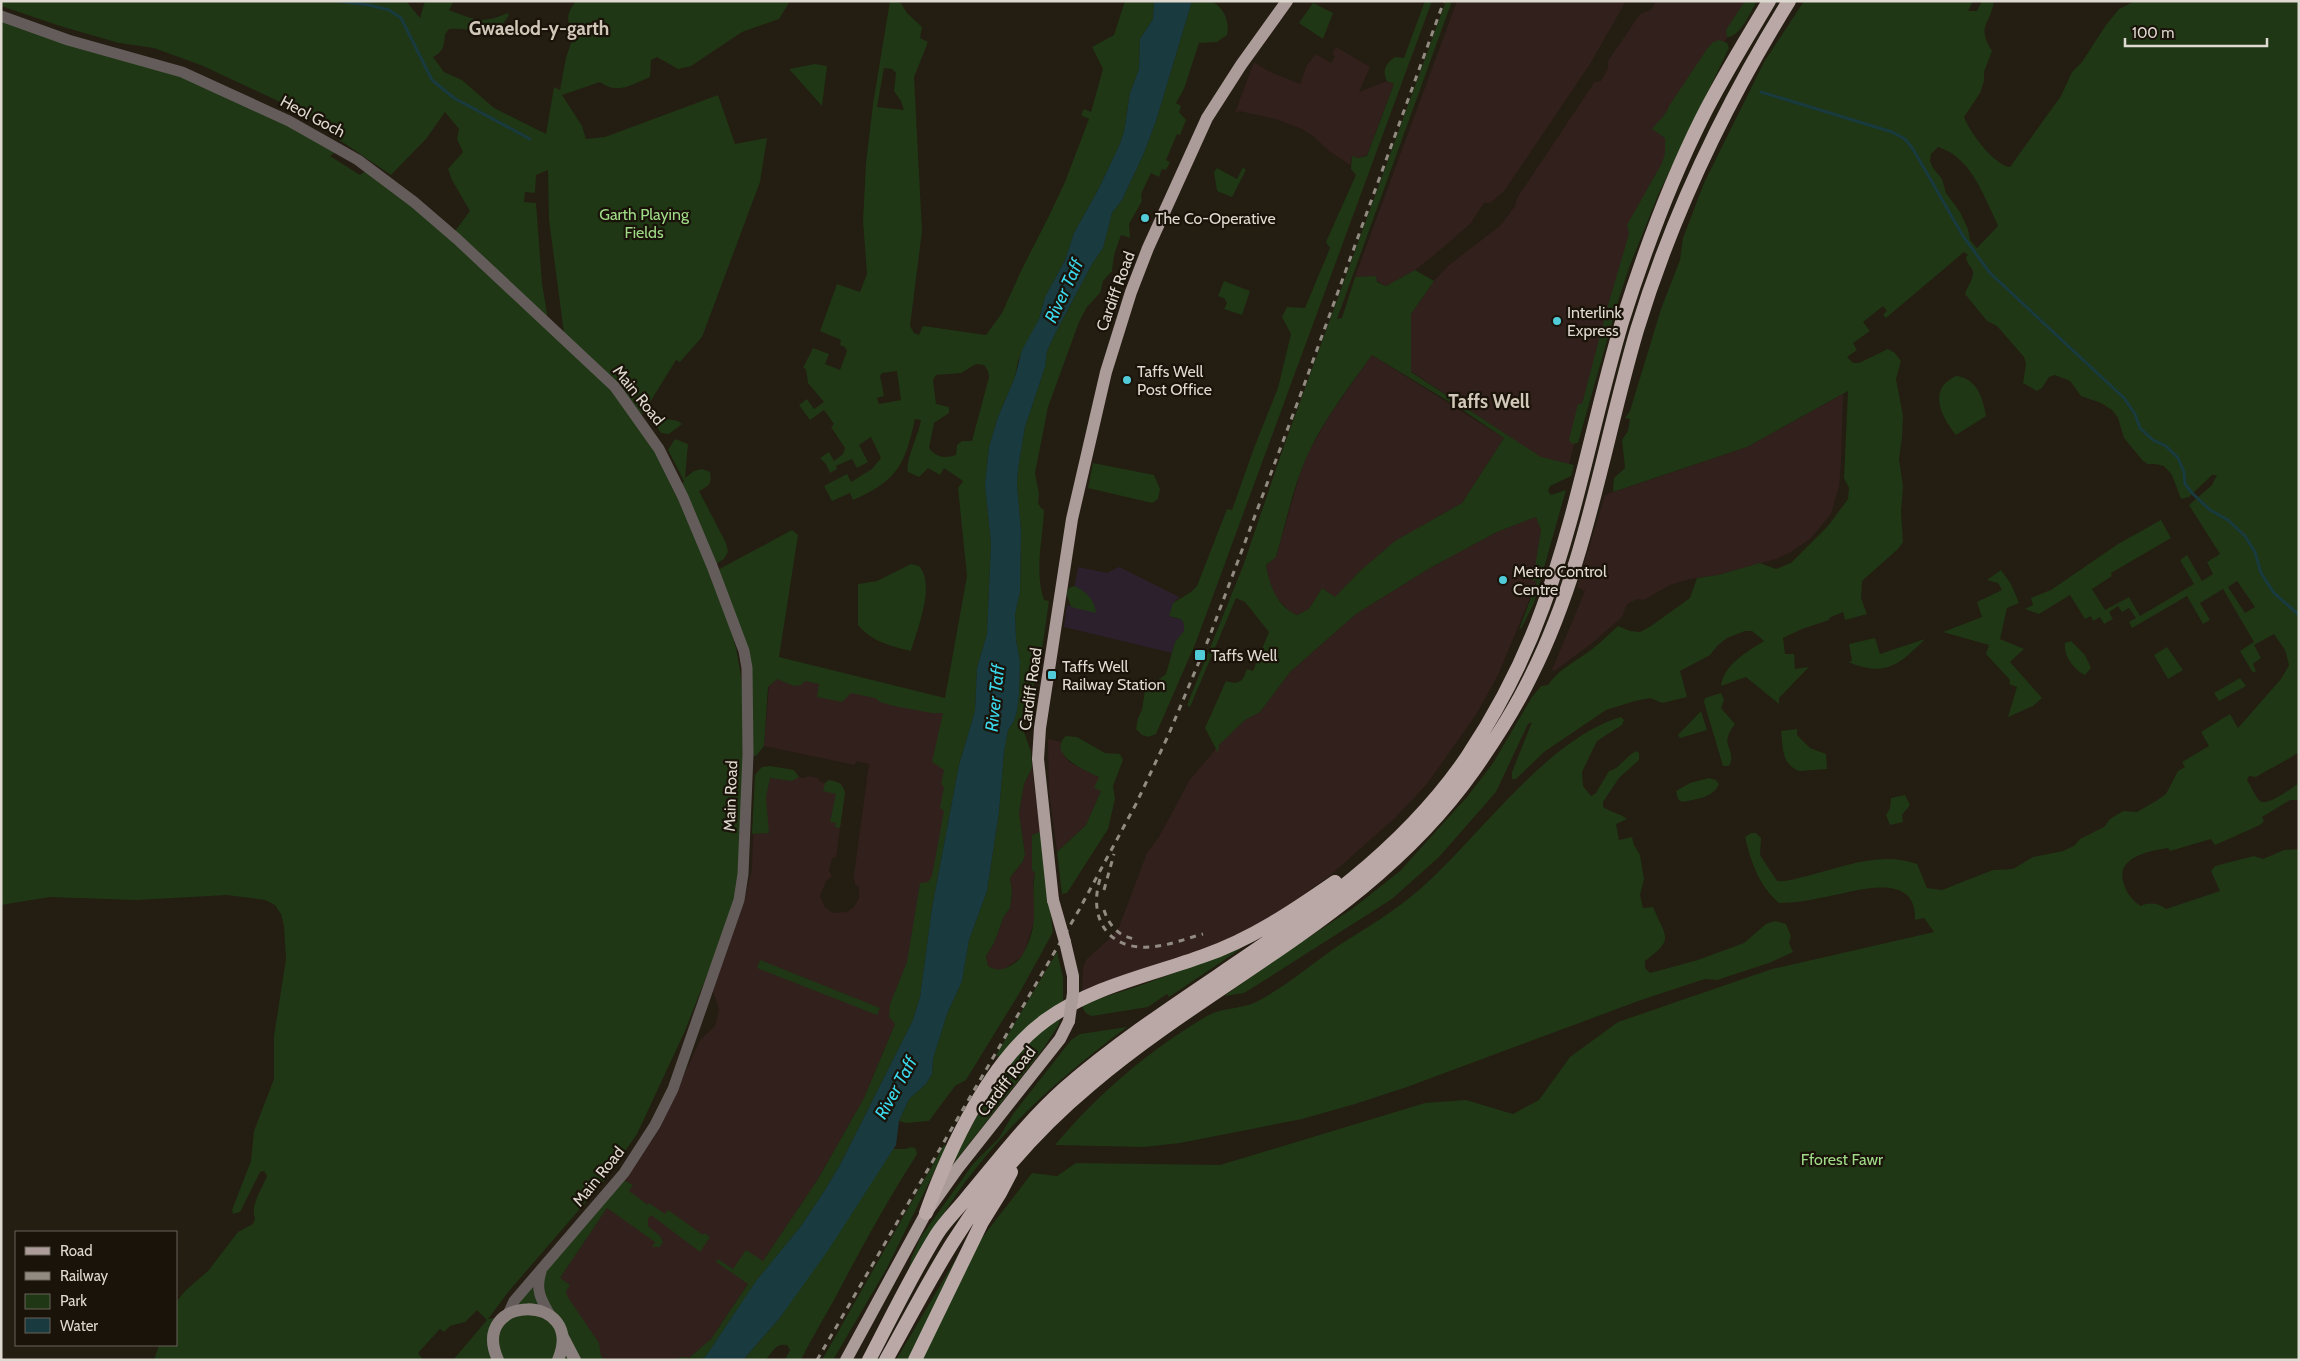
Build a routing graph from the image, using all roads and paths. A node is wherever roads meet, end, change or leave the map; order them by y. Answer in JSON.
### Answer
{"nodes":[{"id":1,"x":1287,"y":1,"type":"edge"},
{"id":2,"x":1769,"y":1,"type":"edge"},
{"id":3,"x":1789,"y":1,"type":"edge"},
{"id":4,"x":1,"y":16,"type":"edge"},
{"id":5,"x":558,"y":335,"type":"joint"},
{"id":6,"x":1382,"y":854,"type":"junction"},
{"id":7,"x":1018,"y":1155,"type":"junction"},
{"id":8,"x":926,"y":1213,"type":"junction"},
{"id":9,"x":547,"y":1262,"type":"junction"},
{"id":10,"x":508,"y":1314,"type":"junction"},
{"id":11,"x":550,"y":1315,"type":"junction"},
{"id":12,"x":563,"y":1337,"type":"junction"},
{"id":13,"x":493,"y":1345,"type":"junction"},
{"id":14,"x":488,"y":1360,"type":"edge"},
{"id":15,"x":498,"y":1360,"type":"edge"},
{"id":16,"x":558,"y":1360,"type":"edge"},
{"id":17,"x":575,"y":1360,"type":"edge"},
{"id":18,"x":846,"y":1360,"type":"edge"},
{"id":19,"x":869,"y":1360,"type":"edge"},
{"id":20,"x":886,"y":1360,"type":"edge"},
{"id":21,"x":915,"y":1360,"type":"edge"}],
"edges":[{"from":1,"to":8,"type":"main road","name":"Cardiff Road","bridge":true},
{"from":2,"to":6,"type":"highway"},
{"from":3,"to":7,"type":"highway"},
{"from":4,"to":5,"type":"street","name":"Heol Goch"},
{"from":5,"to":9,"type":"street","name":"Main Road"},
{"from":6,"to":8,"type":"highway"},
{"from":6,"to":19,"type":"highway"},
{"from":7,"to":20,"type":"highway"},
{"from":7,"to":21,"type":"highway"},
{"from":8,"to":18,"type":"main road","name":"Cardiff Road"},
{"from":9,"to":10,"type":"street","name":"Main Road"},
{"from":9,"to":11,"type":"street","name":"Main Road"},
{"from":10,"to":11,"type":"main road"},
{"from":10,"to":13,"type":"main road"},
{"from":11,"to":12,"type":"main road"},
{"from":12,"to":16,"type":"main road"},
{"from":12,"to":17,"type":"main road"},
{"from":13,"to":14,"type":"main road"},
{"from":13,"to":15,"type":"main road"}]}
